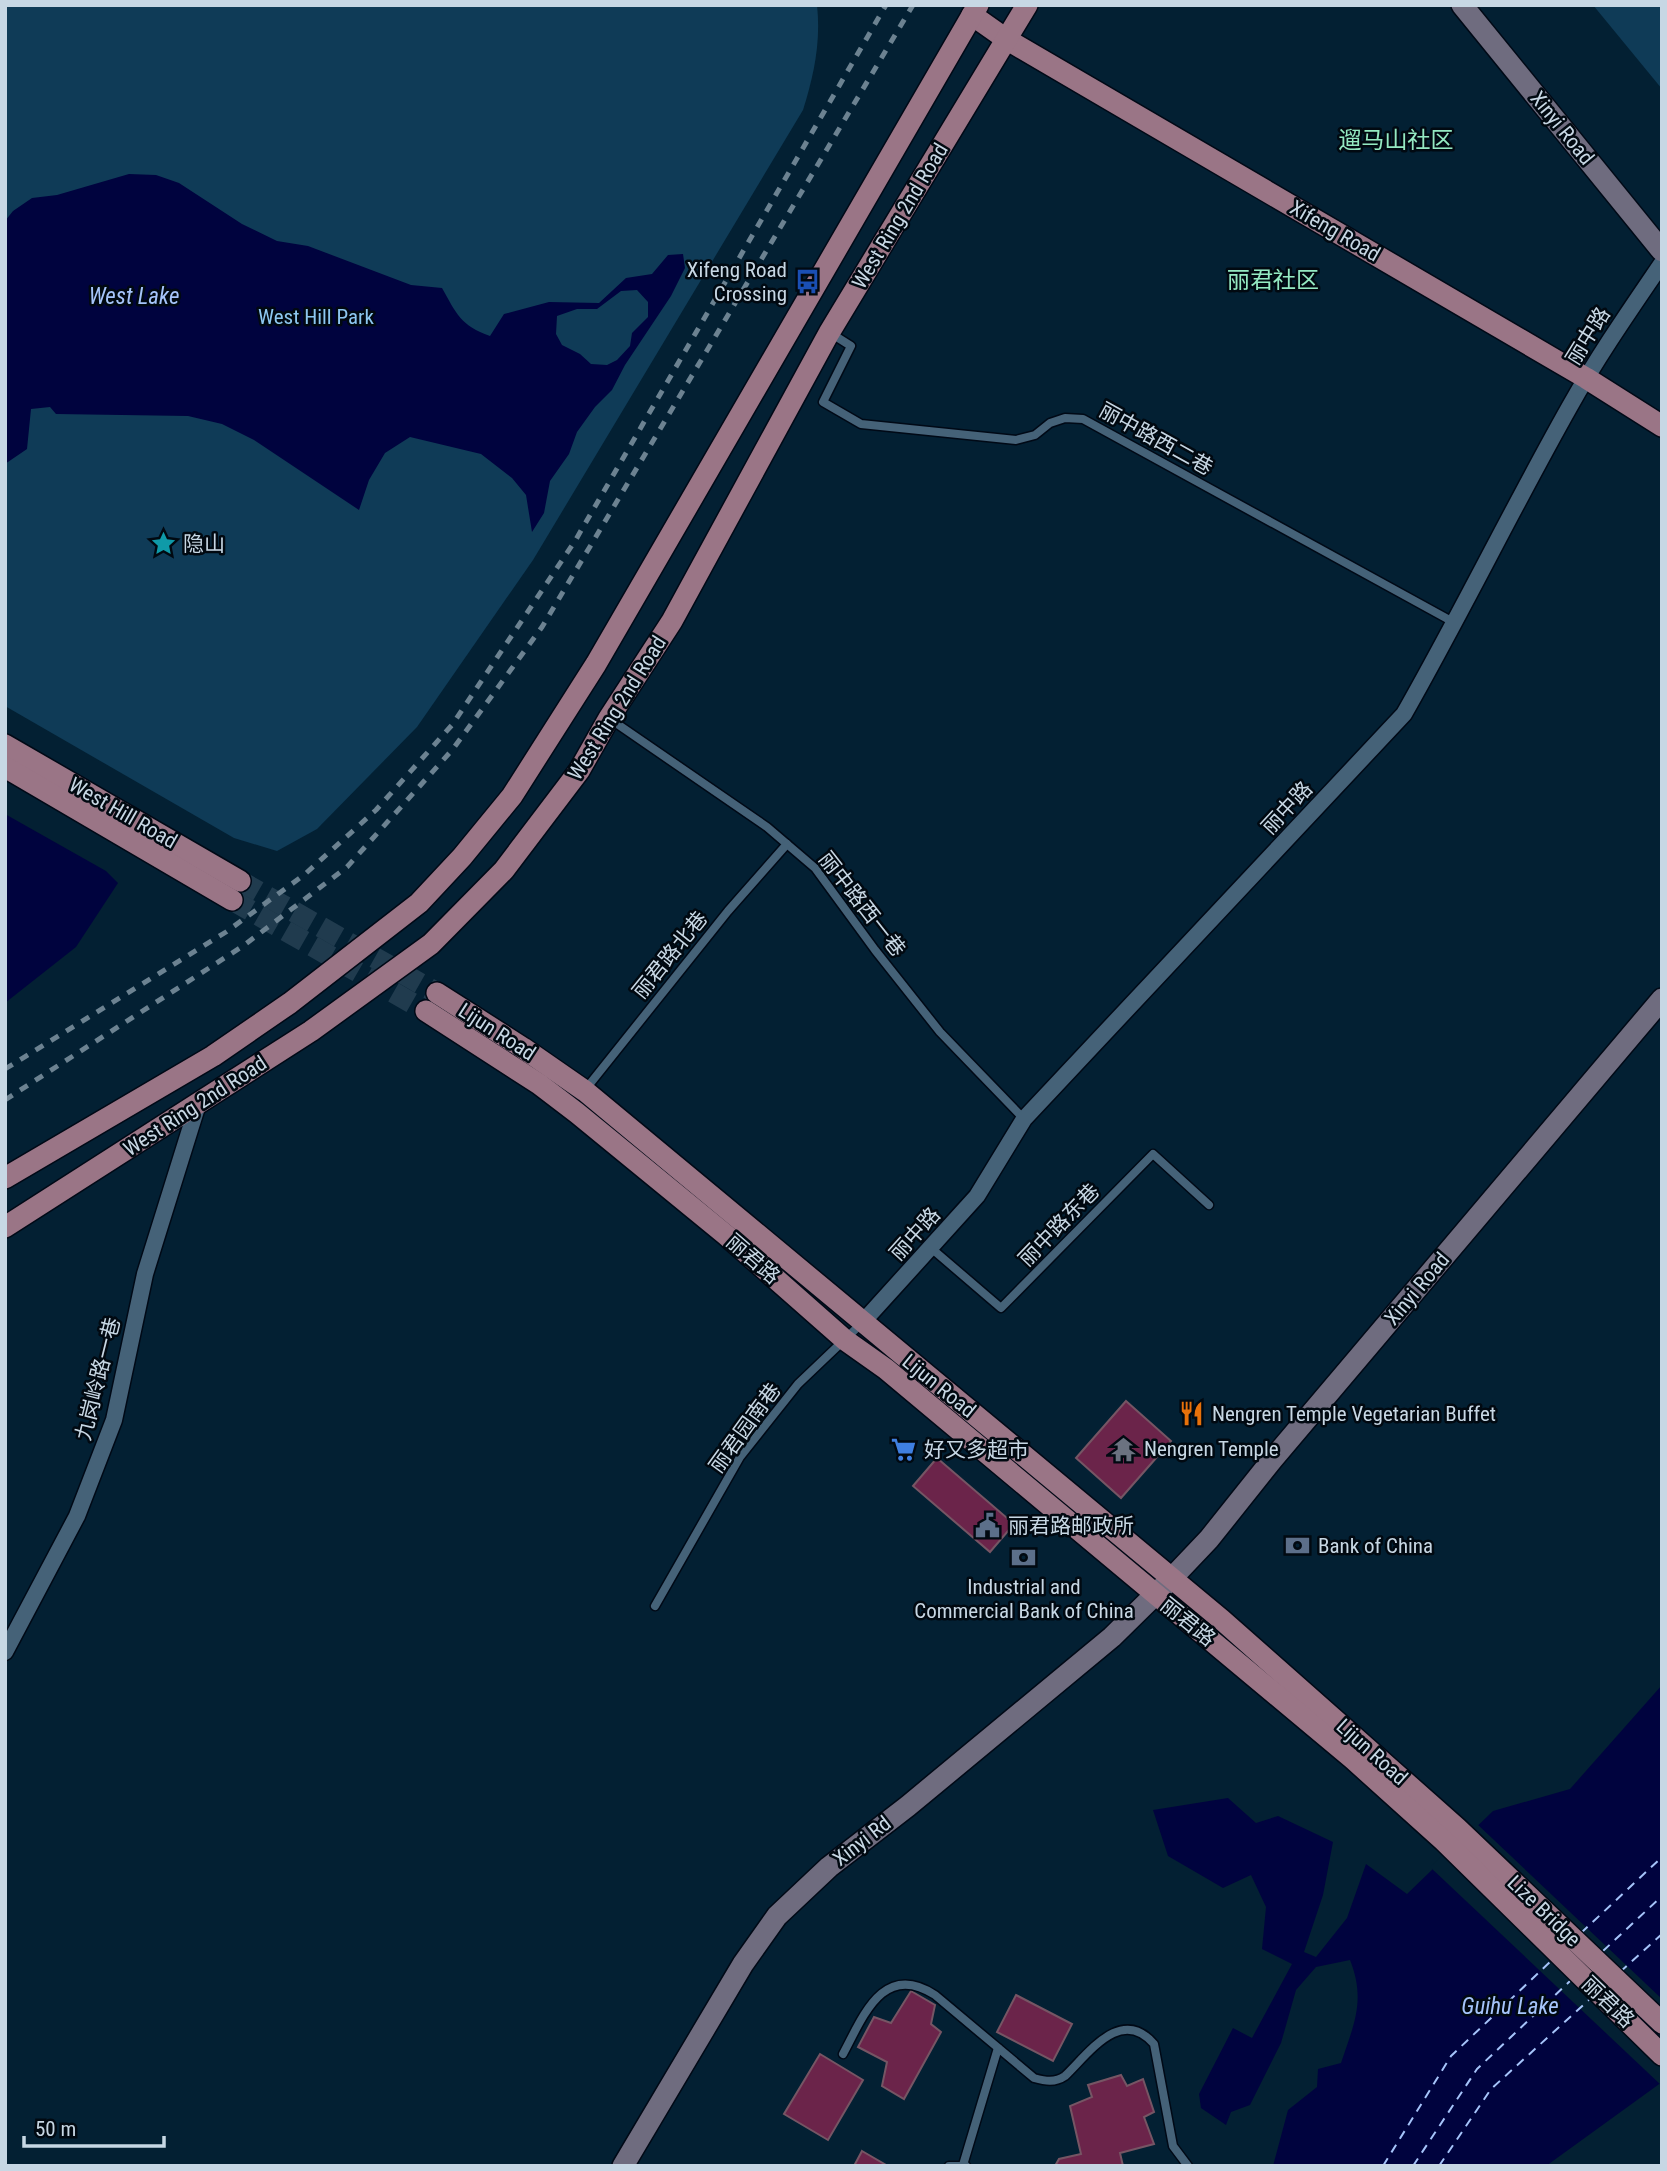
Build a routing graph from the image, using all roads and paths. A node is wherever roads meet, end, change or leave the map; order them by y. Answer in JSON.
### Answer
{"nodes":[{"id":1,"x":1027,"y":5,"type":"edge"},
{"id":2,"x":1462,"y":5,"type":"edge"},
{"id":3,"x":975,"y":10,"type":"edge"},
{"id":4,"x":1006,"y":39,"type":"junction"},
{"id":5,"x":1662,"y":251,"type":"edge"},
{"id":6,"x":1662,"y":263,"type":"edge"},
{"id":7,"x":829,"y":333,"type":"junction"},
{"id":8,"x":1586,"y":378,"type":"junction"},
{"id":9,"x":1662,"y":426,"type":"edge"},
{"id":10,"x":1455,"y":623,"type":"junction"},
{"id":11,"x":609,"y":718,"type":"junction"},
{"id":12,"x":5,"y":745,"type":"edge"},
{"id":13,"x":5,"y":767,"type":"edge"},
{"id":14,"x":787,"y":844,"type":"junction"},
{"id":15,"x":1662,"y":999,"type":"edge"},
{"id":16,"x":431,"y":1002,"type":"joint"},
{"id":17,"x":584,"y":1091,"type":"junction"},
{"id":18,"x":198,"y":1104,"type":"junction"},
{"id":19,"x":1024,"y":1119,"type":"junction"},
{"id":20,"x":5,"y":1178,"type":"edge"},
{"id":21,"x":1209,"y":1205,"type":"dead end"},
{"id":22,"x":5,"y":1227,"type":"edge"},
{"id":23,"x":931,"y":1248,"type":"junction"},
{"id":24,"x":862,"y":1323,"type":"junction"},
{"id":25,"x":845,"y":1340,"type":"junction"},
{"id":26,"x":1172,"y":1578,"type":"junction"},
{"id":27,"x":1156,"y":1595,"type":"junction"},
{"id":28,"x":655,"y":1606,"type":"dead end"},
{"id":29,"x":5,"y":1652,"type":"edge"},
{"id":30,"x":1451,"y":1834,"type":"junction"},
{"id":31,"x":1662,"y":2023,"type":"edge"},
{"id":32,"x":998,"y":2048,"type":"junction"},
{"id":33,"x":843,"y":2054,"type":"dead end"},
{"id":34,"x":1662,"y":2055,"type":"edge"},
{"id":35,"x":964,"y":2165,"type":"edge"},
{"id":36,"x":623,"y":2166,"type":"edge"},
{"id":37,"x":950,"y":2166,"type":"edge"},
{"id":38,"x":1188,"y":2166,"type":"edge"}],
"edges":[{"from":1,"to":4,"type":"main road","name":"West Ring 2nd Road"},
{"from":2,"to":5,"type":"street","name":"Xinyi Road"},
{"from":3,"to":4,"type":"main road","name":"Xifeng Road"},
{"from":3,"to":20,"type":"main road","name":"West Ring 2nd Road"},
{"from":4,"to":7,"type":"main road","name":"West Ring 2nd Road"},
{"from":4,"to":8,"type":"main road","name":"Xifeng Road"},
{"from":6,"to":8,"type":"street","name":"丽中路"},
{"from":7,"to":10,"type":"lane","name":"丽中路西二巷"},
{"from":7,"to":11,"type":"main road","name":"West Ring 2nd Road"},
{"from":8,"to":9,"type":"main road","name":"Xifeng Road"},
{"from":8,"to":10,"type":"street","name":"丽中路"},
{"from":10,"to":19,"type":"street","name":"丽中路"},
{"from":11,"to":14,"type":"lane","name":"丽中路西一巷"},
{"from":11,"to":18,"type":"main road","name":"West Ring 2nd Road"},
{"from":12,"to":13,"type":"main road","name":"West Hill Road"},
{"from":14,"to":17,"type":"lane","name":"丽君路北巷"},
{"from":14,"to":19,"type":"lane","name":"丽中路西一巷"},
{"from":15,"to":26,"type":"street","name":"Xinyi Road"},
{"from":16,"to":17,"type":"main road","name":"Lijun Road"},
{"from":16,"to":25,"type":"main road","name":"丽君路"},
{"from":17,"to":24,"type":"main road","name":"Lijun Road"},
{"from":18,"to":22,"type":"main road","name":"West Ring 2nd Road"},
{"from":18,"to":29,"type":"street","name":"九岗岭路一巷"},
{"from":19,"to":23,"type":"street","name":"丽中路"},
{"from":21,"to":23,"type":"lane","name":"丽中路东巷"},
{"from":23,"to":24,"type":"street","name":"丽中路"},
{"from":24,"to":25,"type":"lane","name":"丽君园南巷"},
{"from":24,"to":26,"type":"main road","name":"Lijun Road"},
{"from":25,"to":27,"type":"main road","name":"丽君路"},
{"from":25,"to":28,"type":"lane","name":"丽君园南巷"},
{"from":26,"to":27,"type":"street","name":"Xinyi Rd"},
{"from":26,"to":30,"type":"main road","name":"Lijun Road"},
{"from":27,"to":30,"type":"main road","name":"丽君路"},
{"from":27,"to":36,"type":"street","name":"Xinyi Rd"},
{"from":30,"to":31,"type":"main road","name":"Lize Bridge"},
{"from":30,"to":34,"type":"main road","name":"丽君路"},
{"from":32,"to":33,"type":"lane"},
{"from":32,"to":35,"type":"lane"},
{"from":32,"to":38,"type":"lane"},
{"from":35,"to":37,"type":"lane"}]}
